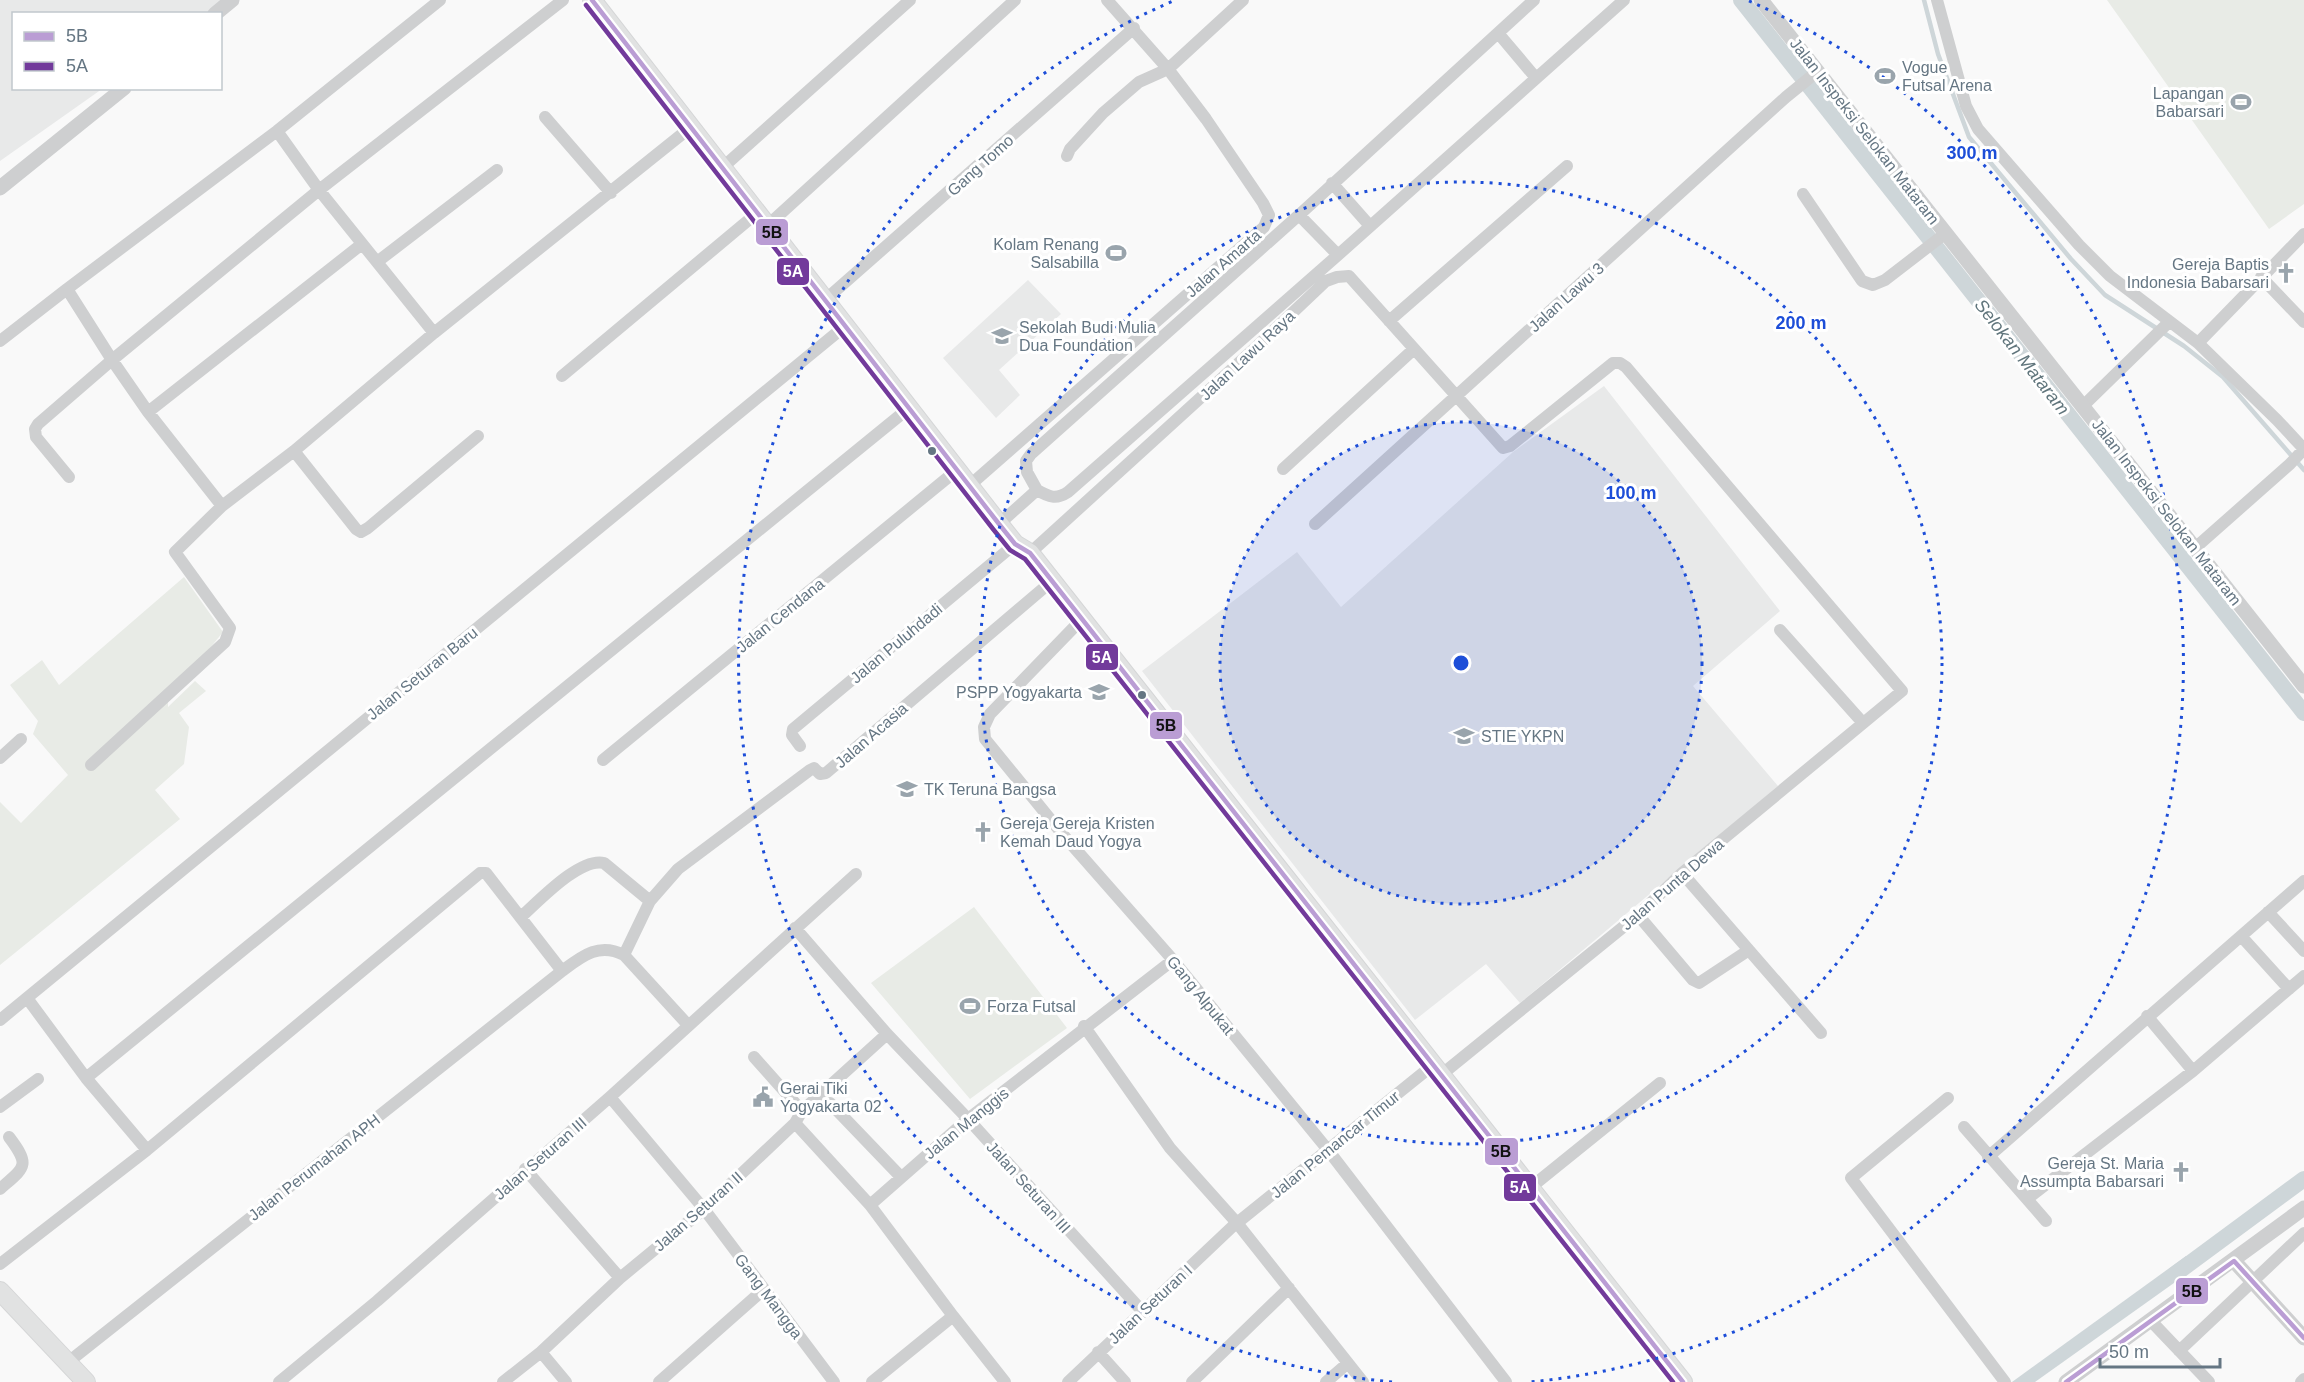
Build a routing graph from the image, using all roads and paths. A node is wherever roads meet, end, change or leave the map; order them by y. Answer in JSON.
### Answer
{"nodes":[{"id":1,"x":232,"y":0,"type":"edge"},
{"id":2,"x":440,"y":0,"type":"edge"},
{"id":3,"x":563,"y":0,"type":"edge"},
{"id":4,"x":592,"y":0,"type":"edge"},
{"id":5,"x":910,"y":0,"type":"edge"},
{"id":6,"x":1015,"y":0,"type":"edge"},
{"id":7,"x":1243,"y":0,"type":"edge"},
{"id":8,"x":1534,"y":0,"type":"edge"},
{"id":9,"x":1624,"y":0,"type":"edge"},
{"id":10,"x":1761,"y":0,"type":"edge"},
{"id":11,"x":1937,"y":0,"type":"edge"},
{"id":12,"x":1114,"y":2,"type":"edge"},
{"id":13,"x":217,"y":12,"type":"edge"},
{"id":14,"x":1134,"y":28,"type":"junction"},
{"id":15,"x":1498,"y":33,"type":"junction"},
{"id":16,"x":1168,"y":69,"type":"junction"},
{"id":17,"x":1815,"y":74,"type":"junction"},
{"id":18,"x":1536,"y":78,"type":"junction"},
{"id":19,"x":122,"y":90,"type":"edge"},
{"id":20,"x":545,"y":117,"type":"dead end"},
{"id":21,"x":691,"y":127,"type":"junction"},
{"id":22,"x":277,"y":131,"type":"junction"},
{"id":23,"x":1067,"y":156,"type":"dead end"},
{"id":24,"x":1567,"y":166,"type":"dead end"},
{"id":25,"x":722,"y":168,"type":"junction"},
{"id":26,"x":496,"y":170,"type":"dead end"},
{"id":27,"x":1332,"y":183,"type":"junction"},
{"id":28,"x":0,"y":188,"type":"edge"},
{"id":29,"x":319,"y":190,"type":"junction"},
{"id":30,"x":610,"y":193,"type":"junction"},
{"id":31,"x":1803,"y":194,"type":"dead end"},
{"id":32,"x":1299,"y":215,"type":"junction"},
{"id":33,"x":762,"y":219,"type":"junction"},
{"id":34,"x":1370,"y":226,"type":"junction"},
{"id":35,"x":2304,"y":234,"type":"edge"},
{"id":36,"x":1941,"y":236,"type":"junction"},
{"id":37,"x":362,"y":244,"type":"junction"},
{"id":38,"x":1338,"y":255,"type":"junction"},
{"id":39,"x":377,"y":262,"type":"junction"},
{"id":40,"x":2261,"y":278,"type":"junction"},
{"id":41,"x":67,"y":289,"type":"junction"},
{"id":42,"x":825,"y":300,"type":"junction"},
{"id":43,"x":1389,"y":321,"type":"junction"},
{"id":44,"x":2304,"y":322,"type":"edge"},
{"id":45,"x":845,"y":326,"type":"junction"},
{"id":46,"x":2166,"y":326,"type":"junction"},
{"id":47,"x":434,"y":333,"type":"junction"},
{"id":48,"x":0,"y":341,"type":"edge"},
{"id":49,"x":2198,"y":343,"type":"junction"},
{"id":50,"x":1414,"y":350,"type":"junction"},
{"id":51,"x":112,"y":360,"type":"junction"},
{"id":52,"x":562,"y":376,"type":"dead end"},
{"id":53,"x":1456,"y":396,"type":"junction"},
{"id":54,"x":2083,"y":406,"type":"junction"},
{"id":55,"x":909,"y":408,"type":"junction"},
{"id":56,"x":148,"y":412,"type":"junction"},
{"id":57,"x":478,"y":436,"type":"dead end"},
{"id":58,"x":294,"y":452,"type":"junction"},
{"id":59,"x":2299,"y":454,"type":"edge"},
{"id":60,"x":1283,"y":469,"type":"dead end"},
{"id":61,"x":957,"y":470,"type":"junction"},
{"id":62,"x":69,"y":477,"type":"dead end"},
{"id":63,"x":969,"y":486,"type":"junction"},
{"id":64,"x":1037,"y":490,"type":"junction"},
{"id":65,"x":222,"y":506,"type":"junction"},
{"id":66,"x":999,"y":524,"type":"junction"},
{"id":67,"x":1315,"y":524,"type":"dead end"},
{"id":68,"x":1022,"y":548,"type":"junction"},
{"id":69,"x":2195,"y":548,"type":"junction"},
{"id":70,"x":1052,"y":580,"type":"junction"},
{"id":71,"x":1082,"y":619,"type":"junction"},
{"id":72,"x":1780,"y":630,"type":"dead end"},
{"id":73,"x":2304,"y":686,"type":"edge"},
{"id":74,"x":1902,"y":691,"type":"joint"},
{"id":75,"x":1863,"y":723,"type":"junction"},
{"id":76,"x":21,"y":739,"type":"dead end"},
{"id":77,"x":800,"y":746,"type":"dead end"},
{"id":78,"x":0,"y":758,"type":"edge"},
{"id":79,"x":603,"y":760,"type":"dead end"},
{"id":80,"x":91,"y":765,"type":"dead end"},
{"id":81,"x":1682,"y":873,"type":"junction"},
{"id":82,"x":856,"y":874,"type":"dead end"},
{"id":83,"x":2304,"y":881,"type":"edge"},
{"id":84,"x":650,"y":901,"type":"junction"},
{"id":85,"x":2268,"y":912,"type":"junction"},
{"id":86,"x":1638,"y":915,"type":"junction"},
{"id":87,"x":521,"y":917,"type":"junction"},
{"id":88,"x":795,"y":928,"type":"junction"},
{"id":89,"x":2241,"y":936,"type":"junction"},
{"id":90,"x":1749,"y":950,"type":"junction"},
{"id":91,"x":2304,"y":951,"type":"edge"},
{"id":92,"x":624,"y":955,"type":"junction"},
{"id":93,"x":1173,"y":960,"type":"junction"},
{"id":94,"x":562,"y":971,"type":"junction"},
{"id":95,"x":2304,"y":976,"type":"edge"},
{"id":96,"x":2289,"y":989,"type":"junction"},
{"id":97,"x":27,"y":998,"type":"junction"},
{"id":98,"x":2147,"y":1016,"type":"junction"},
{"id":99,"x":0,"y":1020,"type":"edge"},
{"id":100,"x":688,"y":1025,"type":"junction"},
{"id":101,"x":1084,"y":1026,"type":"junction"},
{"id":102,"x":1821,"y":1033,"type":"dead end"},
{"id":103,"x":887,"y":1034,"type":"junction"},
{"id":104,"x":754,"y":1057,"type":"dead end"},
{"id":105,"x":1437,"y":1070,"type":"junction"},
{"id":106,"x":2193,"y":1071,"type":"junction"},
{"id":107,"x":86,"y":1078,"type":"junction"},
{"id":108,"x":38,"y":1079,"type":"dead end"},
{"id":109,"x":1660,"y":1083,"type":"dead end"},
{"id":110,"x":610,"y":1097,"type":"junction"},
{"id":111,"x":1948,"y":1098,"type":"dead end"},
{"id":112,"x":830,"y":1103,"type":"dead end"},
{"id":113,"x":0,"y":1107,"type":"edge"},
{"id":114,"x":802,"y":1111,"type":"junction"},
{"id":115,"x":968,"y":1119,"type":"junction"},
{"id":116,"x":795,"y":1123,"type":"junction"},
{"id":117,"x":1964,"y":1127,"type":"dead end"},
{"id":118,"x":9,"y":1137,"type":"dead end"},
{"id":119,"x":147,"y":1150,"type":"junction"},
{"id":120,"x":1328,"y":1150,"type":"junction"},
{"id":121,"x":1988,"y":1157,"type":"junction"},
{"id":122,"x":525,"y":1170,"type":"junction"},
{"id":123,"x":901,"y":1177,"type":"junction"},
{"id":124,"x":1530,"y":1188,"type":"junction"},
{"id":125,"x":0,"y":1189,"type":"edge"},
{"id":126,"x":2027,"y":1199,"type":"junction"},
{"id":127,"x":870,"y":1204,"type":"junction"},
{"id":128,"x":2304,"y":1208,"type":"edge"},
{"id":129,"x":704,"y":1209,"type":"junction"},
{"id":130,"x":2046,"y":1221,"type":"dead end"},
{"id":131,"x":1235,"y":1225,"type":"junction"},
{"id":132,"x":2304,"y":1233,"type":"edge"},
{"id":133,"x":2234,"y":1261,"type":"junction"},
{"id":134,"x":0,"y":1264,"type":"edge"},
{"id":135,"x":620,"y":1278,"type":"junction"},
{"id":136,"x":2253,"y":1281,"type":"junction"},
{"id":137,"x":1289,"y":1288,"type":"junction"},
{"id":138,"x":763,"y":1290,"type":"junction"},
{"id":139,"x":0,"y":1291,"type":"edge"},
{"id":140,"x":1143,"y":1312,"type":"junction"},
{"id":141,"x":953,"y":1316,"type":"junction"},
{"id":142,"x":2151,"y":1321,"type":"junction"},
{"id":143,"x":2304,"y":1338,"type":"edge"},
{"id":144,"x":2180,"y":1351,"type":"junction"},
{"id":145,"x":541,"y":1352,"type":"junction"},
{"id":146,"x":1098,"y":1352,"type":"junction"},
{"id":147,"x":67,"y":1363,"type":"junction"},
{"id":148,"x":1348,"y":1363,"type":"junction"},
{"id":149,"x":86,"y":1382,"type":"edge"},
{"id":150,"x":279,"y":1382,"type":"edge"},
{"id":151,"x":503,"y":1382,"type":"edge"},
{"id":152,"x":566,"y":1382,"type":"edge"},
{"id":153,"x":659,"y":1382,"type":"edge"},
{"id":154,"x":834,"y":1382,"type":"edge"},
{"id":155,"x":872,"y":1382,"type":"edge"},
{"id":156,"x":1005,"y":1382,"type":"edge"},
{"id":157,"x":1068,"y":1382,"type":"edge"},
{"id":158,"x":1125,"y":1382,"type":"edge"},
{"id":159,"x":1192,"y":1382,"type":"edge"},
{"id":160,"x":1326,"y":1382,"type":"edge"},
{"id":161,"x":1363,"y":1382,"type":"edge"},
{"id":162,"x":1506,"y":1382,"type":"edge"},
{"id":163,"x":1683,"y":1382,"type":"edge"},
{"id":164,"x":2005,"y":1382,"type":"edge"},
{"id":165,"x":2066,"y":1382,"type":"edge"},
{"id":166,"x":2209,"y":1382,"type":"edge"}],
"edges":[{"from":1,"to":13,"type":"street"},
{"from":2,"to":22,"type":"street"},
{"from":3,"to":29,"type":"street"},
{"from":4,"to":21,"type":"main road"},
{"from":5,"to":25,"type":"street"},
{"from":6,"to":33,"type":"street"},
{"from":7,"to":16,"type":"street"},
{"from":8,"to":15,"type":"street"},
{"from":9,"to":18,"type":"street"},
{"from":10,"to":17,"type":"street","name":"Jalan Inspeksi Selokan Mataram"},
{"from":11,"to":46,"type":"street"},
{"from":12,"to":14,"type":"street","name":"Jalan Amarta"},
{"from":14,"to":16,"type":"street","name":"Jalan Amarta"},
{"from":14,"to":42,"type":"street","name":"Gang Tomo"},
{"from":15,"to":18,"type":"street"},
{"from":15,"to":27,"type":"street"},
{"from":16,"to":23,"type":"street"},
{"from":16,"to":63,"type":"street","name":"Jalan Amarta"},
{"from":17,"to":36,"type":"street","name":"Jalan Inspeksi Selokan Mataram"},
{"from":17,"to":53,"type":"street","name":"Jalan Lawu 3"},
{"from":18,"to":34,"type":"street"},
{"from":19,"to":28,"type":"street"},
{"from":20,"to":30,"type":"street"},
{"from":21,"to":25,"type":"main road"},
{"from":21,"to":30,"type":"street"},
{"from":22,"to":29,"type":"street"},
{"from":22,"to":41,"type":"street"},
{"from":24,"to":43,"type":"street"},
{"from":25,"to":33,"type":"main road"},
{"from":26,"to":39,"type":"street"},
{"from":27,"to":32,"type":"street"},
{"from":27,"to":34,"type":"street"},
{"from":29,"to":37,"type":"street"},
{"from":29,"to":51,"type":"street"},
{"from":30,"to":47,"type":"street"},
{"from":31,"to":36,"type":"street"},
{"from":32,"to":38,"type":"street"},
{"from":32,"to":64,"type":"street"},
{"from":33,"to":42,"type":"main road"},
{"from":33,"to":52,"type":"street"},
{"from":34,"to":38,"type":"street"},
{"from":35,"to":40,"type":"street"},
{"from":36,"to":54,"type":"street","name":"Jalan Inspeksi Selokan Mataram"},
{"from":37,"to":39,"type":"street"},
{"from":37,"to":56,"type":"street"},
{"from":38,"to":64,"type":"street"},
{"from":39,"to":47,"type":"street"},
{"from":40,"to":44,"type":"street"},
{"from":40,"to":49,"type":"street"},
{"from":41,"to":48,"type":"street"},
{"from":41,"to":51,"type":"street"},
{"from":42,"to":45,"type":"main road"},
{"from":43,"to":50,"type":"street","name":"Jalan Lawu Raya"},
{"from":43,"to":68,"type":"street","name":"Jalan Lawu Raya"},
{"from":45,"to":55,"type":"main road"},
{"from":45,"to":97,"type":"street","name":"Jalan Seturan Baru"},
{"from":46,"to":49,"type":"street"},
{"from":46,"to":54,"type":"street"},
{"from":47,"to":58,"type":"street"},
{"from":49,"to":59,"type":"street"},
{"from":50,"to":53,"type":"street","name":"Jalan Lawu Raya"},
{"from":50,"to":60,"type":"street"},
{"from":51,"to":56,"type":"street"},
{"from":51,"to":62,"type":"street"},
{"from":53,"to":67,"type":"street","name":"Jalan Lawu 3"},
{"from":53,"to":74,"type":"street","name":"Jalan Lawu Raya"},
{"from":54,"to":69,"type":"street","name":"Jalan Inspeksi Selokan Mataram"},
{"from":55,"to":61,"type":"main road"},
{"from":55,"to":107,"type":"street"},
{"from":56,"to":65,"type":"street"},
{"from":57,"to":58,"type":"street"},
{"from":58,"to":65,"type":"street"},
{"from":59,"to":69,"type":"street"},
{"from":61,"to":63,"type":"main road"},
{"from":61,"to":79,"type":"street","name":"Jalan Cendana"},
{"from":63,"to":66,"type":"main road"},
{"from":64,"to":66,"type":"street"},
{"from":65,"to":80,"type":"street"},
{"from":66,"to":68,"type":"main road"},
{"from":68,"to":70,"type":"main road"},
{"from":68,"to":77,"type":"street","name":"Jalan Puluhdadi"},
{"from":69,"to":73,"type":"street","name":"Jalan Inspeksi Selokan Mataram"},
{"from":70,"to":71,"type":"main road"},
{"from":70,"to":84,"type":"street","name":"Jalan Acasia"},
{"from":71,"to":93,"type":"street","name":"Gang Alpukat"},
{"from":71,"to":105,"type":"main road"},
{"from":72,"to":75,"type":"street"},
{"from":74,"to":75,"type":"street","name":"Jalan Punta Dewa"},
{"from":75,"to":81,"type":"street","name":"Jalan Punta Dewa"},
{"from":76,"to":78,"type":"street"},
{"from":81,"to":86,"type":"street","name":"Jalan Punta Dewa"},
{"from":81,"to":90,"type":"street"},
{"from":82,"to":88,"type":"street","name":"Jalan Seturan III"},
{"from":83,"to":85,"type":"street"},
{"from":84,"to":87,"type":"street"},
{"from":84,"to":92,"type":"street","name":"Jalan Acasia"},
{"from":85,"to":89,"type":"street"},
{"from":85,"to":91,"type":"street"},
{"from":86,"to":90,"type":"street"},
{"from":86,"to":105,"type":"street","name":"Jalan Punta Dewa"},
{"from":87,"to":94,"type":"street"},
{"from":87,"to":119,"type":"street"},
{"from":88,"to":100,"type":"street","name":"Jalan Seturan III"},
{"from":88,"to":103,"type":"street","name":"Jalan Seturan III"},
{"from":89,"to":96,"type":"street"},
{"from":89,"to":98,"type":"street"},
{"from":90,"to":102,"type":"street"},
{"from":92,"to":94,"type":"street","name":"Jalan Perumahan APH"},
{"from":92,"to":100,"type":"street"},
{"from":93,"to":101,"type":"street","name":"Jalan Manggis"},
{"from":93,"to":120,"type":"street","name":"Gang Alpukat"},
{"from":94,"to":147,"type":"street","name":"Jalan Perumahan APH"},
{"from":95,"to":96,"type":"street"},
{"from":96,"to":106,"type":"street"},
{"from":97,"to":99,"type":"street","name":"Jalan Seturan Baru"},
{"from":97,"to":107,"type":"street"},
{"from":98,"to":106,"type":"street"},
{"from":98,"to":121,"type":"street"},
{"from":100,"to":110,"type":"street","name":"Jalan Seturan III"},
{"from":101,"to":115,"type":"street","name":"Jalan Manggis"},
{"from":101,"to":131,"type":"street"},
{"from":103,"to":114,"type":"street","name":"Jalan Seturan II"},
{"from":103,"to":115,"type":"street","name":"Jalan Seturan III"},
{"from":104,"to":114,"type":"street"},
{"from":105,"to":120,"type":"street","name":"Jalan Pemancar Timur"},
{"from":105,"to":124,"type":"main road"},
{"from":106,"to":126,"type":"street"},
{"from":107,"to":119,"type":"street"},
{"from":108,"to":113,"type":"street"},
{"from":109,"to":124,"type":"street"},
{"from":110,"to":122,"type":"street","name":"Jalan Seturan III"},
{"from":110,"to":129,"type":"street","name":"Gang Mangga"},
{"from":111,"to":164,"type":"street"},
{"from":112,"to":123,"type":"street"},
{"from":114,"to":116,"type":"street","name":"Jalan Seturan II"},
{"from":115,"to":123,"type":"street","name":"Jalan Manggis"},
{"from":115,"to":140,"type":"street","name":"Jalan Seturan III"},
{"from":116,"to":127,"type":"street"},
{"from":116,"to":129,"type":"street","name":"Jalan Seturan II"},
{"from":117,"to":121,"type":"street"},
{"from":118,"to":125,"type":"street"},
{"from":119,"to":134,"type":"street"},
{"from":120,"to":131,"type":"street","name":"Jalan Pemancar Timur"},
{"from":120,"to":162,"type":"street","name":"Gang Alpukat"},
{"from":121,"to":126,"type":"street"},
{"from":122,"to":135,"type":"street"},
{"from":122,"to":150,"type":"street","name":"Jalan Seturan III"},
{"from":123,"to":127,"type":"street","name":"Jalan Manggis"},
{"from":124,"to":163,"type":"main road"},
{"from":126,"to":130,"type":"street"},
{"from":127,"to":141,"type":"street"},
{"from":128,"to":133,"type":"street"},
{"from":129,"to":135,"type":"street","name":"Jalan Seturan II"},
{"from":129,"to":138,"type":"street","name":"Gang Mangga"},
{"from":131,"to":137,"type":"street"},
{"from":131,"to":140,"type":"street","name":"Jalan Seturan I"},
{"from":132,"to":136,"type":"street"},
{"from":133,"to":136,"type":"street"},
{"from":133,"to":142,"type":"street"},
{"from":135,"to":145,"type":"street","name":"Jalan Seturan II"},
{"from":136,"to":143,"type":"street"},
{"from":136,"to":144,"type":"street"},
{"from":137,"to":148,"type":"street"},
{"from":137,"to":159,"type":"street"},
{"from":138,"to":153,"type":"street"},
{"from":138,"to":154,"type":"street","name":"Gang Mangga"},
{"from":139,"to":147,"type":"main road"},
{"from":140,"to":146,"type":"street","name":"Jalan Seturan I"},
{"from":141,"to":155,"type":"street"},
{"from":141,"to":156,"type":"street"},
{"from":142,"to":144,"type":"street"},
{"from":142,"to":165,"type":"street"},
{"from":144,"to":166,"type":"street"},
{"from":145,"to":151,"type":"street","name":"Jalan Seturan II"},
{"from":145,"to":152,"type":"street"},
{"from":146,"to":157,"type":"street","name":"Jalan Seturan I"},
{"from":146,"to":158,"type":"street"},
{"from":147,"to":149,"type":"main road"},
{"from":148,"to":160,"type":"street"},
{"from":148,"to":161,"type":"street"}]}
